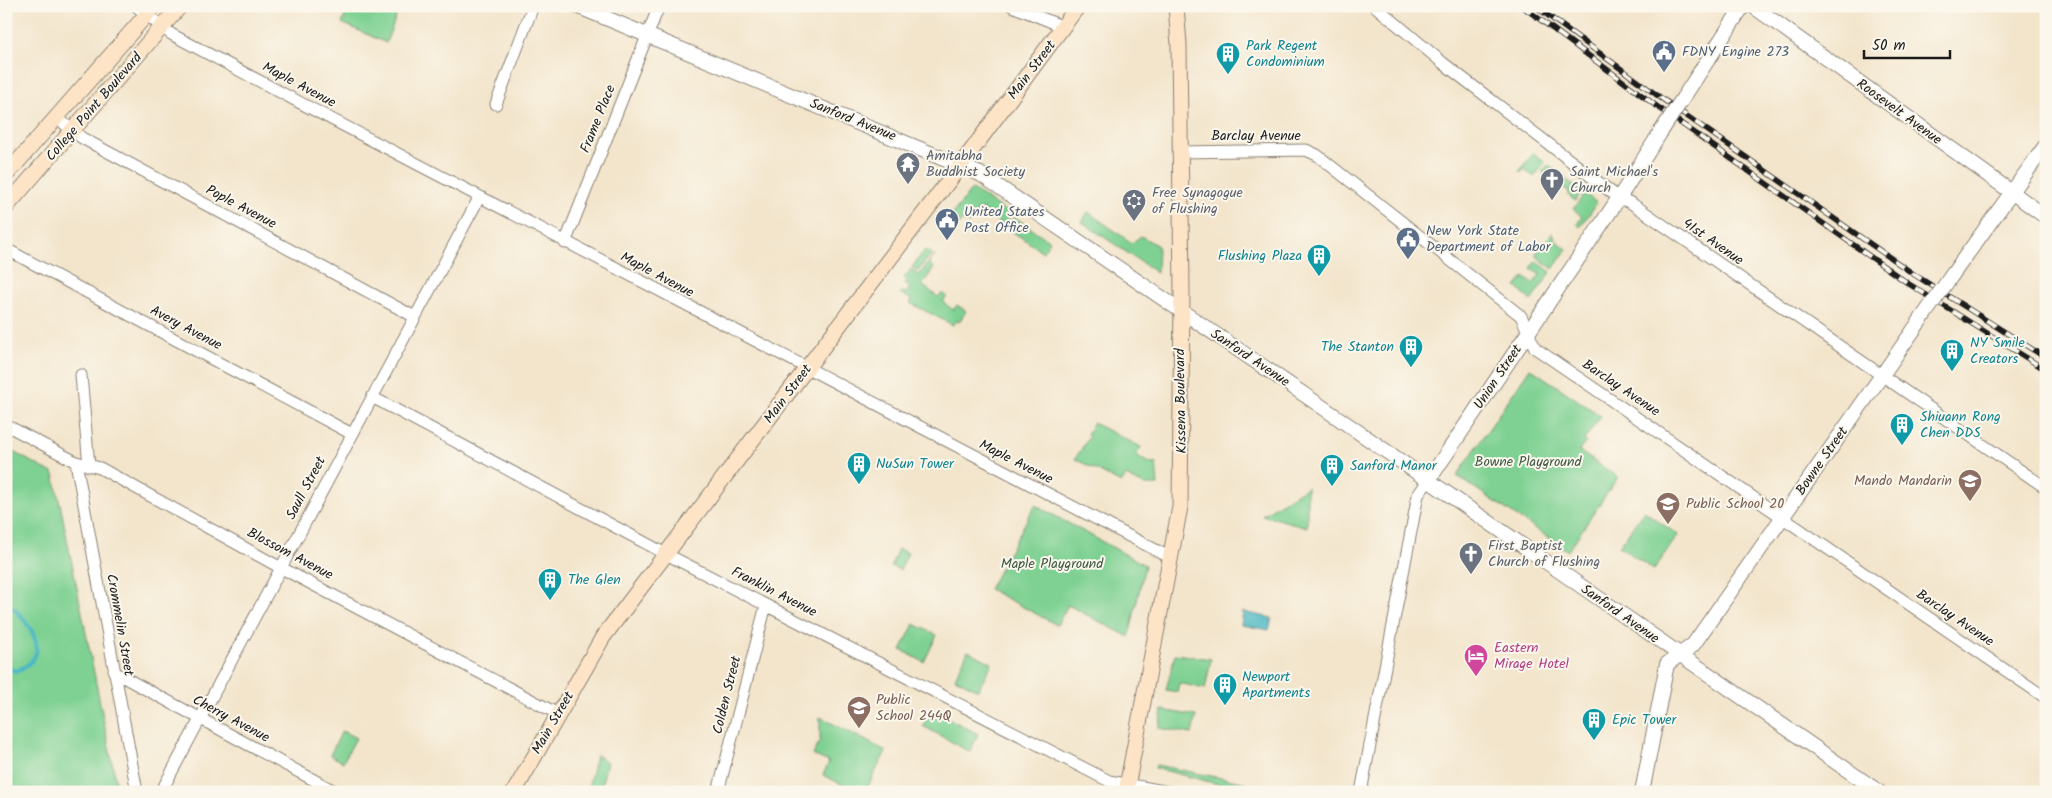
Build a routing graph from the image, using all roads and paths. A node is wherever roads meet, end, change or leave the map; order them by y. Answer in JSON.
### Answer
{"nodes":[{"id":1,"x":180,"y":6,"type":"edge"},
{"id":2,"x":533,"y":6,"type":"edge"},
{"id":3,"x":576,"y":6,"type":"edge"},
{"id":4,"x":659,"y":6,"type":"edge"},
{"id":5,"x":1012,"y":6,"type":"edge"},
{"id":6,"x":1078,"y":6,"type":"edge"},
{"id":7,"x":1176,"y":6,"type":"edge"},
{"id":8,"x":1375,"y":6,"type":"edge"},
{"id":9,"x":1743,"y":6,"type":"edge"},
{"id":10,"x":1753,"y":6,"type":"edge"},
{"id":11,"x":146,"y":9,"type":"edge"},
{"id":12,"x":163,"y":27,"type":"junction"},
{"id":13,"x":1064,"y":28,"type":"junction"},
{"id":14,"x":647,"y":35,"type":"junction"},
{"id":15,"x":496,"y":104,"type":"dead end"},
{"id":16,"x":56,"y":118,"type":"junction"},
{"id":17,"x":73,"y":131,"type":"junction"},
{"id":18,"x":2046,"y":144,"type":"edge"},
{"id":19,"x":1180,"y":152,"type":"junction"},
{"id":20,"x":960,"y":165,"type":"junction"},
{"id":21,"x":6,"y":175,"type":"edge"},
{"id":22,"x":2012,"y":193,"type":"junction"},
{"id":23,"x":479,"y":198,"type":"junction"},
{"id":24,"x":1619,"y":198,"type":"junction"},
{"id":25,"x":6,"y":207,"type":"edge"},
{"id":26,"x":2046,"y":216,"type":"edge"},
{"id":27,"x":565,"y":243,"type":"junction"},
{"id":28,"x":6,"y":249,"type":"edge"},
{"id":29,"x":1182,"y":312,"type":"junction"},
{"id":30,"x":415,"y":318,"type":"junction"},
{"id":31,"x":1528,"y":332,"type":"junction"},
{"id":32,"x":805,"y":370,"type":"junction"},
{"id":33,"x":81,"y":375,"type":"dead end"},
{"id":34,"x":1882,"y":376,"type":"junction"},
{"id":35,"x":372,"y":397,"type":"junction"},
{"id":36,"x":6,"y":425,"type":"edge"},
{"id":37,"x":352,"y":434,"type":"junction"},
{"id":38,"x":76,"y":462,"type":"junction"},
{"id":39,"x":89,"y":466,"type":"junction"},
{"id":40,"x":1428,"y":481,"type":"junction"},
{"id":41,"x":2046,"y":488,"type":"edge"},
{"id":42,"x":1782,"y":517,"type":"junction"},
{"id":43,"x":666,"y":554,"type":"junction"},
{"id":44,"x":1171,"y":558,"type":"junction"},
{"id":45,"x":281,"y":567,"type":"junction"},
{"id":46,"x":766,"y":605,"type":"junction"},
{"id":47,"x":1678,"y":655,"type":"junction"},
{"id":48,"x":114,"y":672,"type":"junction"},
{"id":49,"x":2046,"y":698,"type":"edge"},
{"id":50,"x":558,"y":714,"type":"junction"},
{"id":51,"x":200,"y":720,"type":"junction"},
{"id":52,"x":1127,"y":787,"type":"edge"},
{"id":53,"x":137,"y":792,"type":"edge"},
{"id":54,"x":161,"y":792,"type":"edge"},
{"id":55,"x":336,"y":792,"type":"edge"},
{"id":56,"x":514,"y":792,"type":"edge"},
{"id":57,"x":718,"y":792,"type":"edge"},
{"id":58,"x":1169,"y":792,"type":"edge"},
{"id":59,"x":1361,"y":792,"type":"edge"},
{"id":60,"x":1642,"y":792,"type":"edge"},
{"id":61,"x":1878,"y":792,"type":"edge"}],
"edges":[{"from":1,"to":12,"type":"main road","name":"College Point Boulevard"},
{"from":2,"to":15,"type":"street"},
{"from":3,"to":14,"type":"street","name":"Sanford Avenue"},
{"from":4,"to":14,"type":"street","name":"Frame Place"},
{"from":5,"to":13,"type":"street"},
{"from":6,"to":13,"type":"main road","name":"Main Street"},
{"from":7,"to":19,"type":"main road","name":"Kissena Boulevard"},
{"from":8,"to":24,"type":"street","name":"41st Avenue"},
{"from":9,"to":24,"type":"street","name":"Union Street","bridge":true},
{"from":10,"to":22,"type":"street","name":"Roosevelt Avenue"},
{"from":11,"to":12,"type":"street","name":"Maple Avenue"},
{"from":11,"to":16,"type":"main road","name":"College Point Boulevard"},
{"from":12,"to":17,"type":"main road","name":"College Point Boulevard"},
{"from":12,"to":23,"type":"street","name":"Maple Avenue"},
{"from":13,"to":20,"type":"main road","name":"Main Street"},
{"from":14,"to":20,"type":"street","name":"Sanford Avenue"},
{"from":14,"to":27,"type":"street","name":"Frame Place"},
{"from":16,"to":17,"type":"street","name":"Pople Avenue"},
{"from":16,"to":21,"type":"main road","name":"College Point Boulevard"},
{"from":17,"to":25,"type":"main road","name":"College Point Boulevard"},
{"from":17,"to":30,"type":"street","name":"Pople Avenue"},
{"from":18,"to":22,"type":"street","name":"Bowne Street"},
{"from":19,"to":29,"type":"main road","name":"Kissena Boulevard"},
{"from":19,"to":31,"type":"street","name":"Barclay Avenue"},
{"from":20,"to":29,"type":"street","name":"Sanford Avenue"},
{"from":20,"to":32,"type":"main road","name":"Main Street"},
{"from":22,"to":26,"type":"street","name":"Roosevelt Avenue"},
{"from":22,"to":34,"type":"street","name":"Bowne Street","bridge":true},
{"from":23,"to":27,"type":"street","name":"Maple Avenue"},
{"from":23,"to":30,"type":"street","name":"Saull Street"},
{"from":24,"to":31,"type":"street","name":"Union Street"},
{"from":24,"to":34,"type":"street","name":"41st Avenue"},
{"from":27,"to":32,"type":"street","name":"Maple Avenue"},
{"from":28,"to":37,"type":"street","name":"Avery Avenue"},
{"from":29,"to":40,"type":"street","name":"Sanford Avenue"},
{"from":29,"to":44,"type":"main road","name":"Kissena Boulevard"},
{"from":30,"to":35,"type":"street","name":"Saull Street"},
{"from":31,"to":40,"type":"street","name":"Union Street"},
{"from":31,"to":42,"type":"street","name":"Barclay Avenue"},
{"from":32,"to":43,"type":"main road","name":"Main Street"},
{"from":32,"to":44,"type":"street","name":"Maple Avenue"},
{"from":33,"to":39,"type":"street"},
{"from":34,"to":41,"type":"street","name":"41st Avenue"},
{"from":34,"to":42,"type":"street","name":"Bowne Street"},
{"from":35,"to":37,"type":"street","name":"Saull Street"},
{"from":35,"to":43,"type":"street","name":"Franklin Avenue"},
{"from":36,"to":38,"type":"street","name":"Blossom Avenue"},
{"from":37,"to":45,"type":"street","name":"Saull Street"},
{"from":38,"to":39,"type":"street","name":"Blossom Avenue"},
{"from":38,"to":48,"type":"street","name":"Crommelin Street"},
{"from":39,"to":45,"type":"street","name":"Blossom Avenue"},
{"from":40,"to":47,"type":"street","name":"Sanford Avenue"},
{"from":40,"to":59,"type":"street","name":"Union Street"},
{"from":42,"to":47,"type":"street","name":"Bowne Street"},
{"from":42,"to":49,"type":"street","name":"Barclay Avenue"},
{"from":43,"to":46,"type":"street","name":"Franklin Avenue"},
{"from":43,"to":50,"type":"main road","name":"Main Street"},
{"from":44,"to":52,"type":"main road","name":"Kissena Boulevard"},
{"from":45,"to":50,"type":"street","name":"Blossom Avenue"},
{"from":45,"to":51,"type":"street","name":"Saull Street"},
{"from":46,"to":52,"type":"street","name":"Franklin Avenue"},
{"from":46,"to":57,"type":"street","name":"Colden Street"},
{"from":47,"to":60,"type":"street","name":"Bowne Street"},
{"from":47,"to":61,"type":"street","name":"Sanford Avenue"},
{"from":48,"to":51,"type":"street","name":"Cherry Avenue"},
{"from":48,"to":53,"type":"street","name":"Crommelin Street"},
{"from":50,"to":56,"type":"main road","name":"Main Street"},
{"from":51,"to":54,"type":"street","name":"Saull Street"},
{"from":51,"to":55,"type":"street","name":"Cherry Avenue"},
{"from":52,"to":58,"type":"street","name":"Franklin Avenue"}]}
